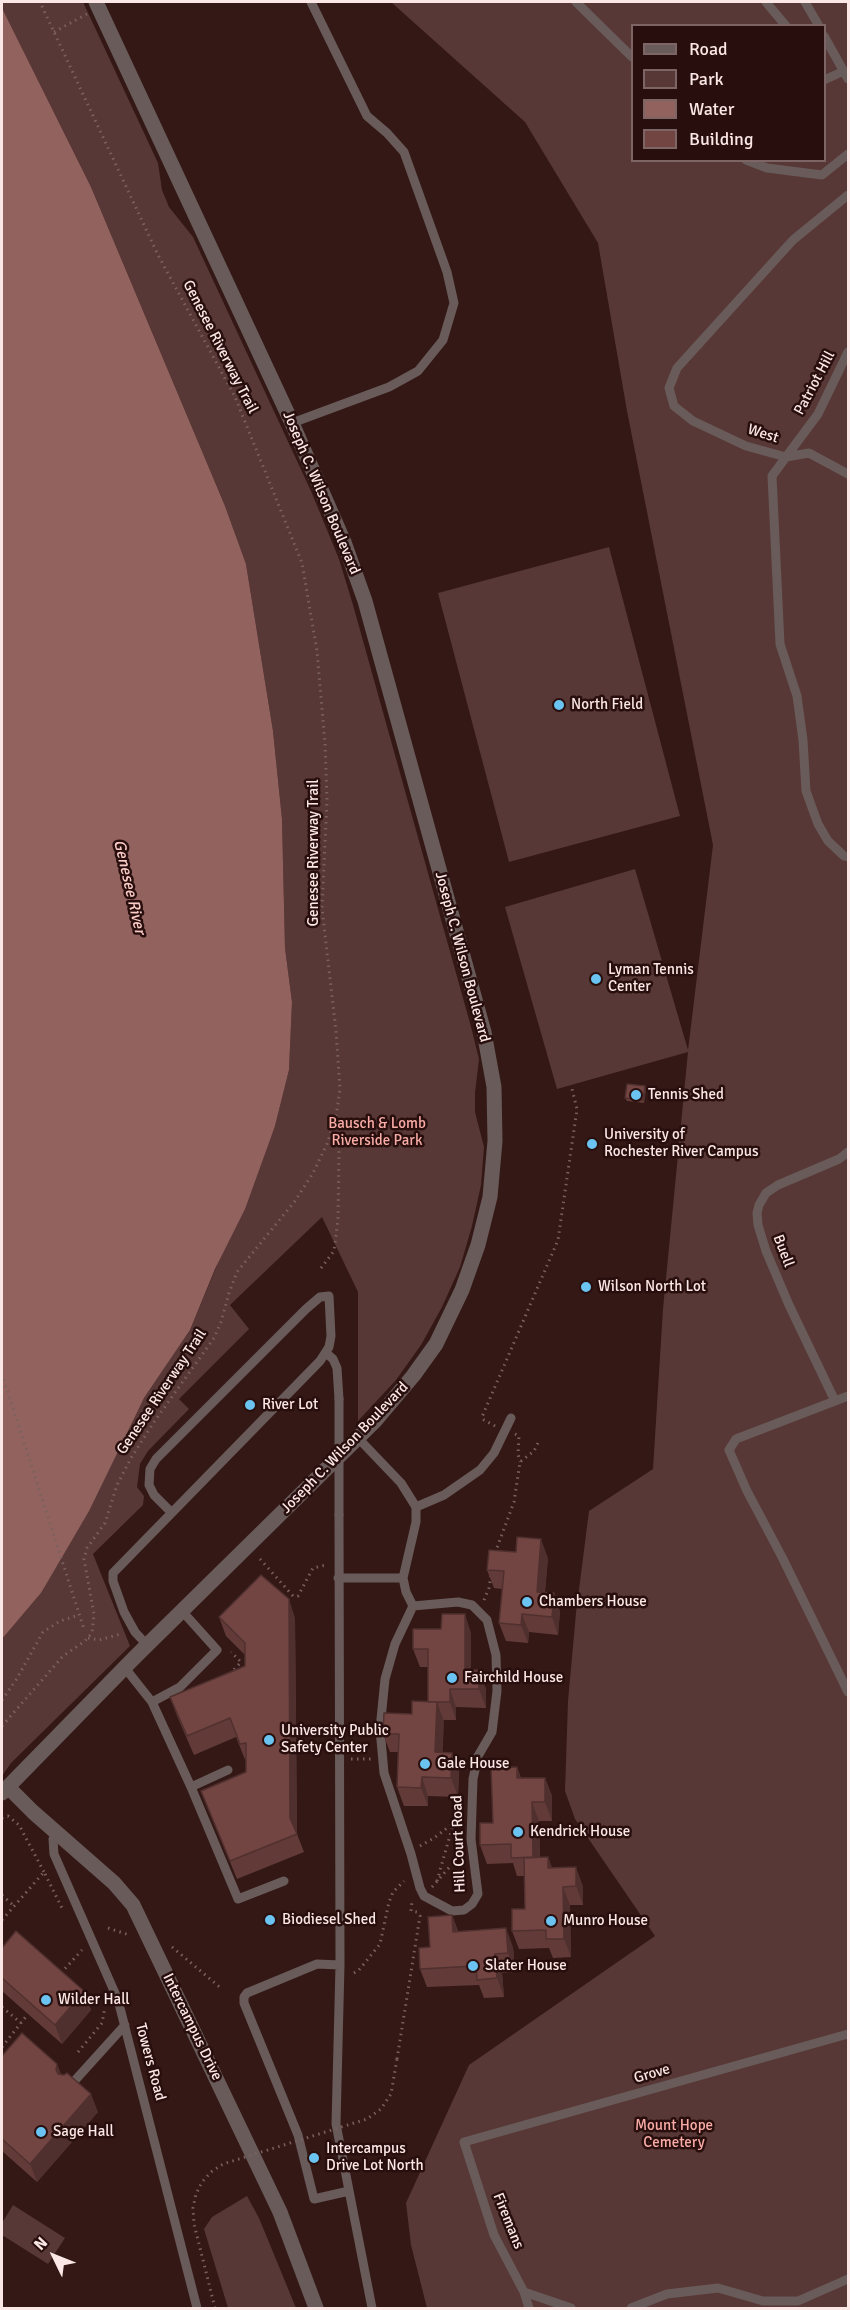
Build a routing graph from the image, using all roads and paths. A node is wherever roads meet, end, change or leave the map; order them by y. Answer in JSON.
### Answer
{"nodes":[{"id":1,"x":40,"y":2,"type":"edge"},
{"id":2,"x":311,"y":2,"type":"edge"},
{"id":3,"x":576,"y":2,"type":"edge"},
{"id":4,"x":766,"y":2,"type":"edge"},
{"id":5,"x":805,"y":2,"type":"edge"},
{"id":6,"x":92,"y":8,"type":"edge"},
{"id":7,"x":784,"y":24,"type":"edge"},
{"id":8,"x":818,"y":24,"type":"edge"},
{"id":9,"x":54,"y":32,"type":"junction"},
{"id":10,"x":826,"y":38,"type":"edge"},
{"id":11,"x":631,"y":55,"type":"edge"},
{"id":12,"x":846,"y":75,"type":"edge"},
{"id":13,"x":826,"y":80,"type":"edge"},
{"id":14,"x":849,"y":154,"type":"edge"},
{"id":15,"x":751,"y":162,"type":"edge"},
{"id":16,"x":849,"y":195,"type":"edge"},
{"id":17,"x":849,"y":352,"type":"edge"},
{"id":18,"x":292,"y":423,"type":"junction"},
{"id":19,"x":786,"y":457,"type":"junction"},
{"id":20,"x":849,"y":474,"type":"edge"},
{"id":21,"x":849,"y":857,"type":"edge"},
{"id":22,"x":571,"y":1085,"type":"dead end"},
{"id":23,"x":330,"y":1136,"type":"junction"},
{"id":24,"x":849,"y":1152,"type":"edge"},
{"id":25,"x":321,"y":1268,"type":"dead end"},
{"id":26,"x":326,"y":1353,"type":"junction"},
{"id":27,"x":2,"y":1374,"type":"edge"},
{"id":28,"x":849,"y":1396,"type":"edge"},
{"id":29,"x":835,"y":1401,"type":"junction"},
{"id":30,"x":511,"y":1418,"type":"dead end"},
{"id":31,"x":505,"y":1430,"type":"junction"},
{"id":32,"x":358,"y":1438,"type":"junction"},
{"id":33,"x":538,"y":1441,"type":"dead end"},
{"id":34,"x":520,"y":1462,"type":"junction"},
{"id":35,"x":416,"y":1507,"type":"junction"},
{"id":36,"x":171,"y":1512,"type":"junction"},
{"id":37,"x":494,"y":1558,"type":"edge"},
{"id":38,"x":260,"y":1559,"type":"dead end"},
{"id":39,"x":338,"y":1565,"type":"junction"},
{"id":40,"x":491,"y":1572,"type":"edge"},
{"id":41,"x":338,"y":1578,"type":"junction"},
{"id":42,"x":403,"y":1578,"type":"junction"},
{"id":43,"x":413,"y":1606,"type":"junction"},
{"id":44,"x":478,"y":1609,"type":"junction"},
{"id":45,"x":182,"y":1611,"type":"junction"},
{"id":46,"x":79,"y":1615,"type":"junction"},
{"id":47,"x":84,"y":1629,"type":"dead end"},
{"id":48,"x":147,"y":1645,"type":"junction"},
{"id":49,"x":231,"y":1652,"type":"edge"},
{"id":50,"x":124,"y":1668,"type":"junction"},
{"id":51,"x":235,"y":1669,"type":"junction"},
{"id":52,"x":240,"y":1673,"type":"edge"},
{"id":53,"x":228,"y":1676,"type":"edge"},
{"id":54,"x":849,"y":1692,"type":"edge"},
{"id":55,"x":2,"y":1700,"type":"edge"},
{"id":56,"x":152,"y":1702,"type":"junction"},
{"id":57,"x":2,"y":1726,"type":"edge"},
{"id":58,"x":364,"y":1759,"type":"dead end"},
{"id":59,"x":372,"y":1759,"type":"dead end"},
{"id":60,"x":228,"y":1770,"type":"dead end"},
{"id":61,"x":191,"y":1787,"type":"junction"},
{"id":62,"x":5,"y":1790,"type":"edge"},
{"id":63,"x":461,"y":1797,"type":"dead end"},
{"id":64,"x":2,"y":1818,"type":"edge"},
{"id":65,"x":453,"y":1823,"type":"junction"},
{"id":66,"x":57,"y":1833,"type":"junction"},
{"id":67,"x":415,"y":1848,"type":"dead end"},
{"id":68,"x":472,"y":1848,"type":"junction"},
{"id":69,"x":44,"y":1872,"type":"junction"},
{"id":70,"x":409,"y":1878,"type":"dead end"},
{"id":71,"x":284,"y":1881,"type":"dead end"},
{"id":72,"x":437,"y":1881,"type":"junction"},
{"id":73,"x":431,"y":1889,"type":"dead end"},
{"id":74,"x":2,"y":1895,"type":"edge"},
{"id":75,"x":412,"y":1895,"type":"dead end"},
{"id":76,"x":14,"y":1906,"type":"junction"},
{"id":77,"x":63,"y":1911,"type":"dead end"},
{"id":78,"x":2,"y":1920,"type":"edge"},
{"id":79,"x":108,"y":1928,"type":"dead end"},
{"id":80,"x":136,"y":1937,"type":"dead end"},
{"id":81,"x":79,"y":1943,"type":"dead end"},
{"id":82,"x":176,"y":1949,"type":"dead end"},
{"id":83,"x":82,"y":1950,"type":"junction"},
{"id":84,"x":84,"y":1956,"type":"dead end"},
{"id":85,"x":340,"y":1965,"type":"junction"},
{"id":86,"x":354,"y":1973,"type":"dead end"},
{"id":87,"x":56,"y":1979,"type":"edge"},
{"id":88,"x":222,"y":1989,"type":"dead end"},
{"id":89,"x":104,"y":1999,"type":"dead end"},
{"id":90,"x":2,"y":2007,"type":"edge"},
{"id":91,"x":28,"y":2014,"type":"edge"},
{"id":92,"x":21,"y":2024,"type":"junction"},
{"id":93,"x":125,"y":2025,"type":"junction"},
{"id":94,"x":849,"y":2034,"type":"edge"},
{"id":95,"x":2,"y":2047,"type":"edge"},
{"id":96,"x":78,"y":2052,"type":"dead end"},
{"id":97,"x":69,"y":2087,"type":"edge"},
{"id":98,"x":464,"y":2142,"type":"joint"},
{"id":99,"x":349,"y":2191,"type":"junction"},
{"id":100,"x":849,"y":2279,"type":"edge"},
{"id":101,"x":524,"y":2292,"type":"junction"},
{"id":102,"x":197,"y":2308,"type":"edge"},
{"id":103,"x":215,"y":2308,"type":"edge"},
{"id":104,"x":316,"y":2308,"type":"edge"},
{"id":105,"x":372,"y":2308,"type":"edge"},
{"id":106,"x":529,"y":2308,"type":"edge"},
{"id":107,"x":571,"y":2308,"type":"edge"},
{"id":108,"x":631,"y":2308,"type":"edge"}],
"edges":[{"from":1,"to":9,"type":"path","name":"Genesee Riverway Trail"},
{"from":2,"to":18,"type":"lane"},
{"from":3,"to":11,"type":"lane"},
{"from":4,"to":7,"type":"lane"},
{"from":5,"to":8,"type":"lane"},
{"from":6,"to":9,"type":"path"},
{"from":6,"to":18,"type":"street","name":"Joseph C. Wilson Boulevard"},
{"from":9,"to":23,"type":"path","name":"Genesee Riverway Trail"},
{"from":10,"to":12,"type":"lane"},
{"from":12,"to":13,"type":"lane"},
{"from":14,"to":15,"type":"lane"},
{"from":16,"to":19,"type":"lane","name":"West"},
{"from":17,"to":19,"type":"lane","name":"Patriot Hill"},
{"from":18,"to":32,"type":"street","name":"Joseph C. Wilson Boulevard"},
{"from":19,"to":20,"type":"lane"},
{"from":19,"to":21,"type":"lane","name":"West"},
{"from":22,"to":31,"type":"path"},
{"from":23,"to":25,"type":"path"},
{"from":23,"to":57,"type":"path","name":"Genesee Riverway Trail"},
{"from":24,"to":29,"type":"lane","name":"Buell"},
{"from":26,"to":36,"type":"lane"},
{"from":26,"to":36,"type":"lane"},
{"from":26,"to":39,"type":"lane","bridge":true},
{"from":27,"to":46,"type":"path"},
{"from":28,"to":29,"type":"lane"},
{"from":29,"to":54,"type":"lane"},
{"from":30,"to":31,"type":"lane"},
{"from":31,"to":34,"type":"path"},
{"from":31,"to":35,"type":"lane"},
{"from":32,"to":35,"type":"lane"},
{"from":32,"to":45,"type":"street","name":"Joseph C. Wilson Boulevard"},
{"from":33,"to":34,"type":"path"},
{"from":34,"to":37,"type":"path"},
{"from":35,"to":42,"type":"lane"},
{"from":36,"to":48,"type":"lane"},
{"from":38,"to":39,"type":"path"},
{"from":39,"to":41,"type":"lane"},
{"from":40,"to":44,"type":"path"},
{"from":41,"to":42,"type":"lane"},
{"from":41,"to":85,"type":"lane"},
{"from":42,"to":43,"type":"lane"},
{"from":43,"to":44,"type":"lane"},
{"from":43,"to":68,"type":"lane","name":"Hill Court Road"},
{"from":44,"to":68,"type":"lane","name":"Hill Court Road"},
{"from":45,"to":48,"type":"street","name":"Joseph C. Wilson Boulevard"},
{"from":45,"to":56,"type":"lane"},
{"from":46,"to":47,"type":"path"},
{"from":46,"to":55,"type":"path"},
{"from":48,"to":50,"type":"street","name":"Joseph C. Wilson Boulevard"},
{"from":49,"to":51,"type":"path"},
{"from":50,"to":56,"type":"lane"},
{"from":50,"to":62,"type":"street","name":"Joseph C. Wilson Boulevard"},
{"from":51,"to":52,"type":"path"},
{"from":51,"to":53,"type":"path"},
{"from":56,"to":61,"type":"lane"},
{"from":58,"to":59,"type":"path"},
{"from":60,"to":61,"type":"lane"},
{"from":61,"to":71,"type":"lane"},
{"from":62,"to":66,"type":"street","name":"Intercampus Drive"},
{"from":63,"to":65,"type":"path"},
{"from":64,"to":69,"type":"path"},
{"from":65,"to":67,"type":"path"},
{"from":65,"to":72,"type":"path"},
{"from":66,"to":93,"type":"lane","name":"Towers Road"},
{"from":66,"to":104,"type":"street","name":"Intercampus Drive"},
{"from":68,"to":72,"type":"path"},
{"from":69,"to":76,"type":"path"},
{"from":69,"to":77,"type":"path"},
{"from":70,"to":86,"type":"path"},
{"from":72,"to":73,"type":"path"},
{"from":74,"to":76,"type":"path"},
{"from":75,"to":103,"type":"path","bridge":true},
{"from":76,"to":78,"type":"path"},
{"from":79,"to":80,"type":"path"},
{"from":81,"to":83,"type":"path"},
{"from":82,"to":88,"type":"path"},
{"from":83,"to":84,"type":"path"},
{"from":83,"to":87,"type":"path"},
{"from":85,"to":99,"type":"lane"},
{"from":85,"to":99,"type":"lane"},
{"from":89,"to":96,"type":"path"},
{"from":90,"to":92,"type":"path"},
{"from":91,"to":92,"type":"path"},
{"from":92,"to":95,"type":"path"},
{"from":93,"to":97,"type":"lane"},
{"from":93,"to":102,"type":"lane","name":"Towers Road"},
{"from":94,"to":98,"type":"lane","name":"Grove"},
{"from":98,"to":101,"type":"lane","name":"Firemans"},
{"from":99,"to":105,"type":"lane"},
{"from":100,"to":108,"type":"lane"},
{"from":101,"to":106,"type":"lane","name":"Firemans"},
{"from":101,"to":107,"type":"lane"}]}
